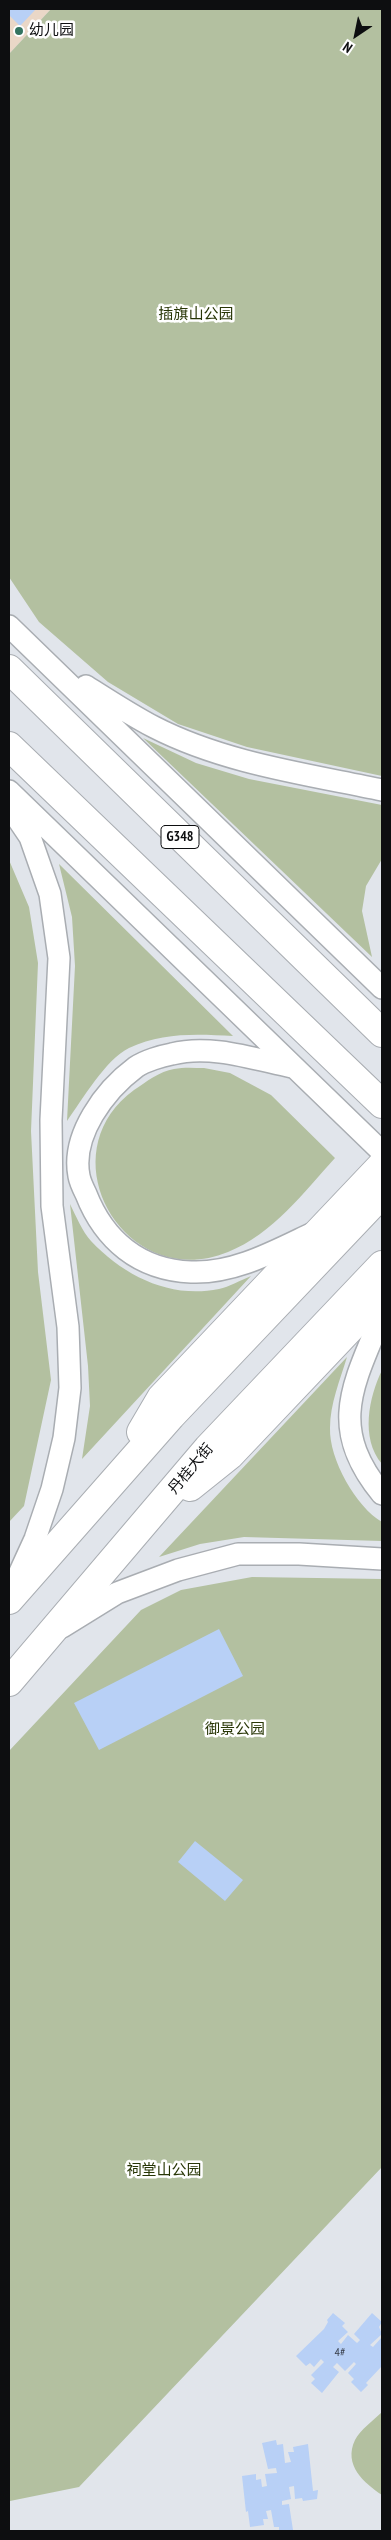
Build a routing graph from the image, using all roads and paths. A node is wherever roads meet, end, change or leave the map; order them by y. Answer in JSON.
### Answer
{"nodes":[{"id":1,"x":9,"y":626,"type":"edge"},
{"id":2,"x":45,"y":661,"type":"junction"},
{"id":3,"x":9,"y":669,"type":"edge"},
{"id":4,"x":9,"y":746,"type":"edge"},
{"id":5,"x":382,"y":790,"type":"edge"},
{"id":6,"x":9,"y":791,"type":"edge"},
{"id":7,"x":9,"y":806,"type":"edge"},
{"id":8,"x":378,"y":985,"type":"edge"},
{"id":9,"x":382,"y":1033,"type":"edge"},
{"id":10,"x":292,"y":1066,"type":"junction"},
{"id":11,"x":382,"y":1104,"type":"edge"},
{"id":12,"x":382,"y":1152,"type":"edge"},
{"id":13,"x":382,"y":1164,"type":"edge"},
{"id":14,"x":382,"y":1194,"type":"edge"},
{"id":15,"x":321,"y":1229,"type":"junction"},
{"id":16,"x":382,"y":1265,"type":"edge"},
{"id":17,"x":382,"y":1295,"type":"edge"},
{"id":18,"x":382,"y":1315,"type":"edge"},
{"id":19,"x":106,"y":1490,"type":"junction"},
{"id":20,"x":382,"y":1494,"type":"edge"},
{"id":21,"x":148,"y":1520,"type":"junction"},
{"id":22,"x":382,"y":1558,"type":"edge"},
{"id":23,"x":9,"y":1599,"type":"edge"},
{"id":24,"x":53,"y":1632,"type":"junction"},
{"id":25,"x":9,"y":1682,"type":"edge"}],
"edges":[{"from":1,"to":2,"type":"street"},
{"from":2,"to":5,"type":"street"},
{"from":2,"to":8,"type":"street"},
{"from":3,"to":9,"type":"main road","number":"G348"},
{"from":4,"to":11,"type":"main road"},
{"from":6,"to":10,"type":"street"},
{"from":7,"to":23,"type":"street"},
{"from":10,"to":12,"type":"street"},
{"from":10,"to":15,"type":"street"},
{"from":13,"to":15,"type":"main road"},
{"from":14,"to":19,"type":"main road"},
{"from":15,"to":19,"type":"main road"},
{"from":16,"to":21,"type":"main road","name":"丹桂大街"},
{"from":17,"to":21,"type":"main road"},
{"from":18,"to":20,"type":"street"},
{"from":19,"to":23,"type":"main road"},
{"from":21,"to":24,"type":"main road","name":"丹桂大街"},
{"from":22,"to":24,"type":"street"},
{"from":24,"to":25,"type":"main road","name":"丹桂大街"}]}
